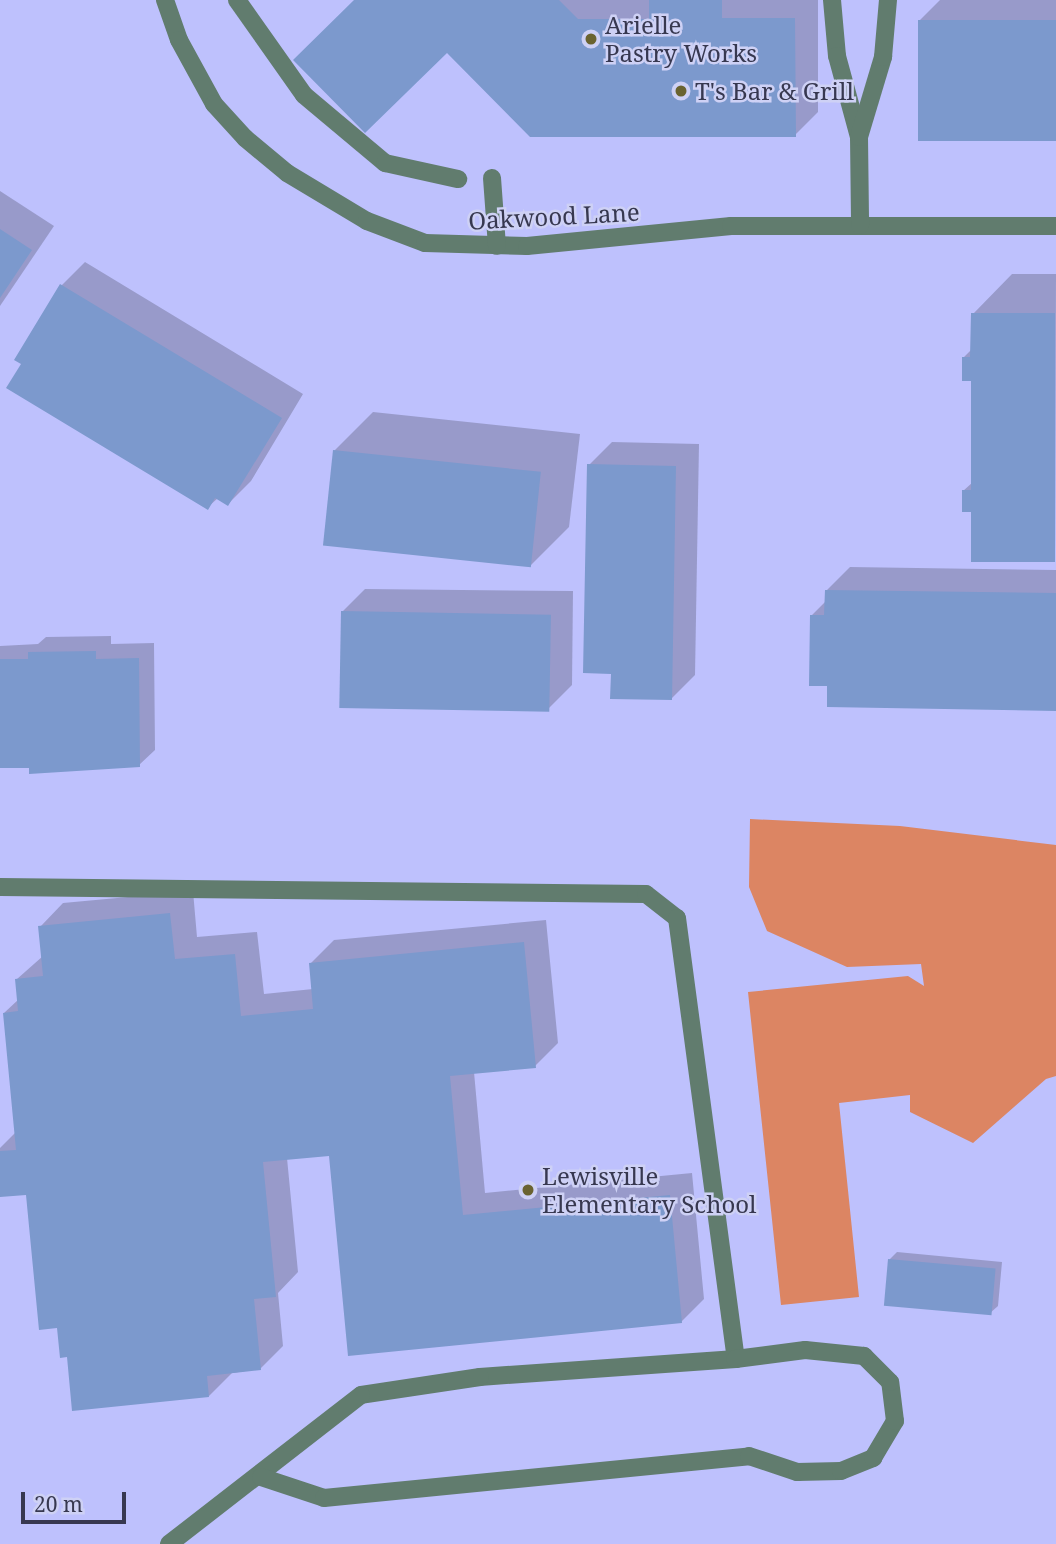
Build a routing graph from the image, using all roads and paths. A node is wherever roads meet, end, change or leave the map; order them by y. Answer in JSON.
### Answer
{"nodes":[{"id":1,"x":165,"y":0,"type":"edge"},
{"id":2,"x":237,"y":0,"type":"edge"},
{"id":3,"x":832,"y":0,"type":"edge"},
{"id":4,"x":888,"y":0,"type":"edge"},
{"id":5,"x":859,"y":136,"type":"junction"},
{"id":6,"x":492,"y":177,"type":"dead end"},
{"id":7,"x":458,"y":179,"type":"dead end"},
{"id":8,"x":860,"y":225,"type":"junction"},
{"id":9,"x":1056,"y":226,"type":"edge"},
{"id":10,"x":497,"y":246,"type":"junction"},
{"id":11,"x":0,"y":887,"type":"edge"},
{"id":12,"x":736,"y":1359,"type":"junction"},
{"id":13,"x":261,"y":1477,"type":"junction"},
{"id":14,"x":169,"y":1544,"type":"edge"}],
"edges":[{"from":1,"to":10,"type":"street","name":"Oakwood Lane"},
{"from":2,"to":7,"type":"street"},
{"from":3,"to":5,"type":"street"},
{"from":4,"to":5,"type":"street"},
{"from":5,"to":8,"type":"street"},
{"from":6,"to":10,"type":"street"},
{"from":8,"to":9,"type":"street","name":"Oakwood Lane"},
{"from":8,"to":10,"type":"street","name":"Oakwood Lane"},
{"from":11,"to":12,"type":"street"},
{"from":12,"to":13,"type":"street"},
{"from":12,"to":13,"type":"street"},
{"from":13,"to":14,"type":"street"}]}
